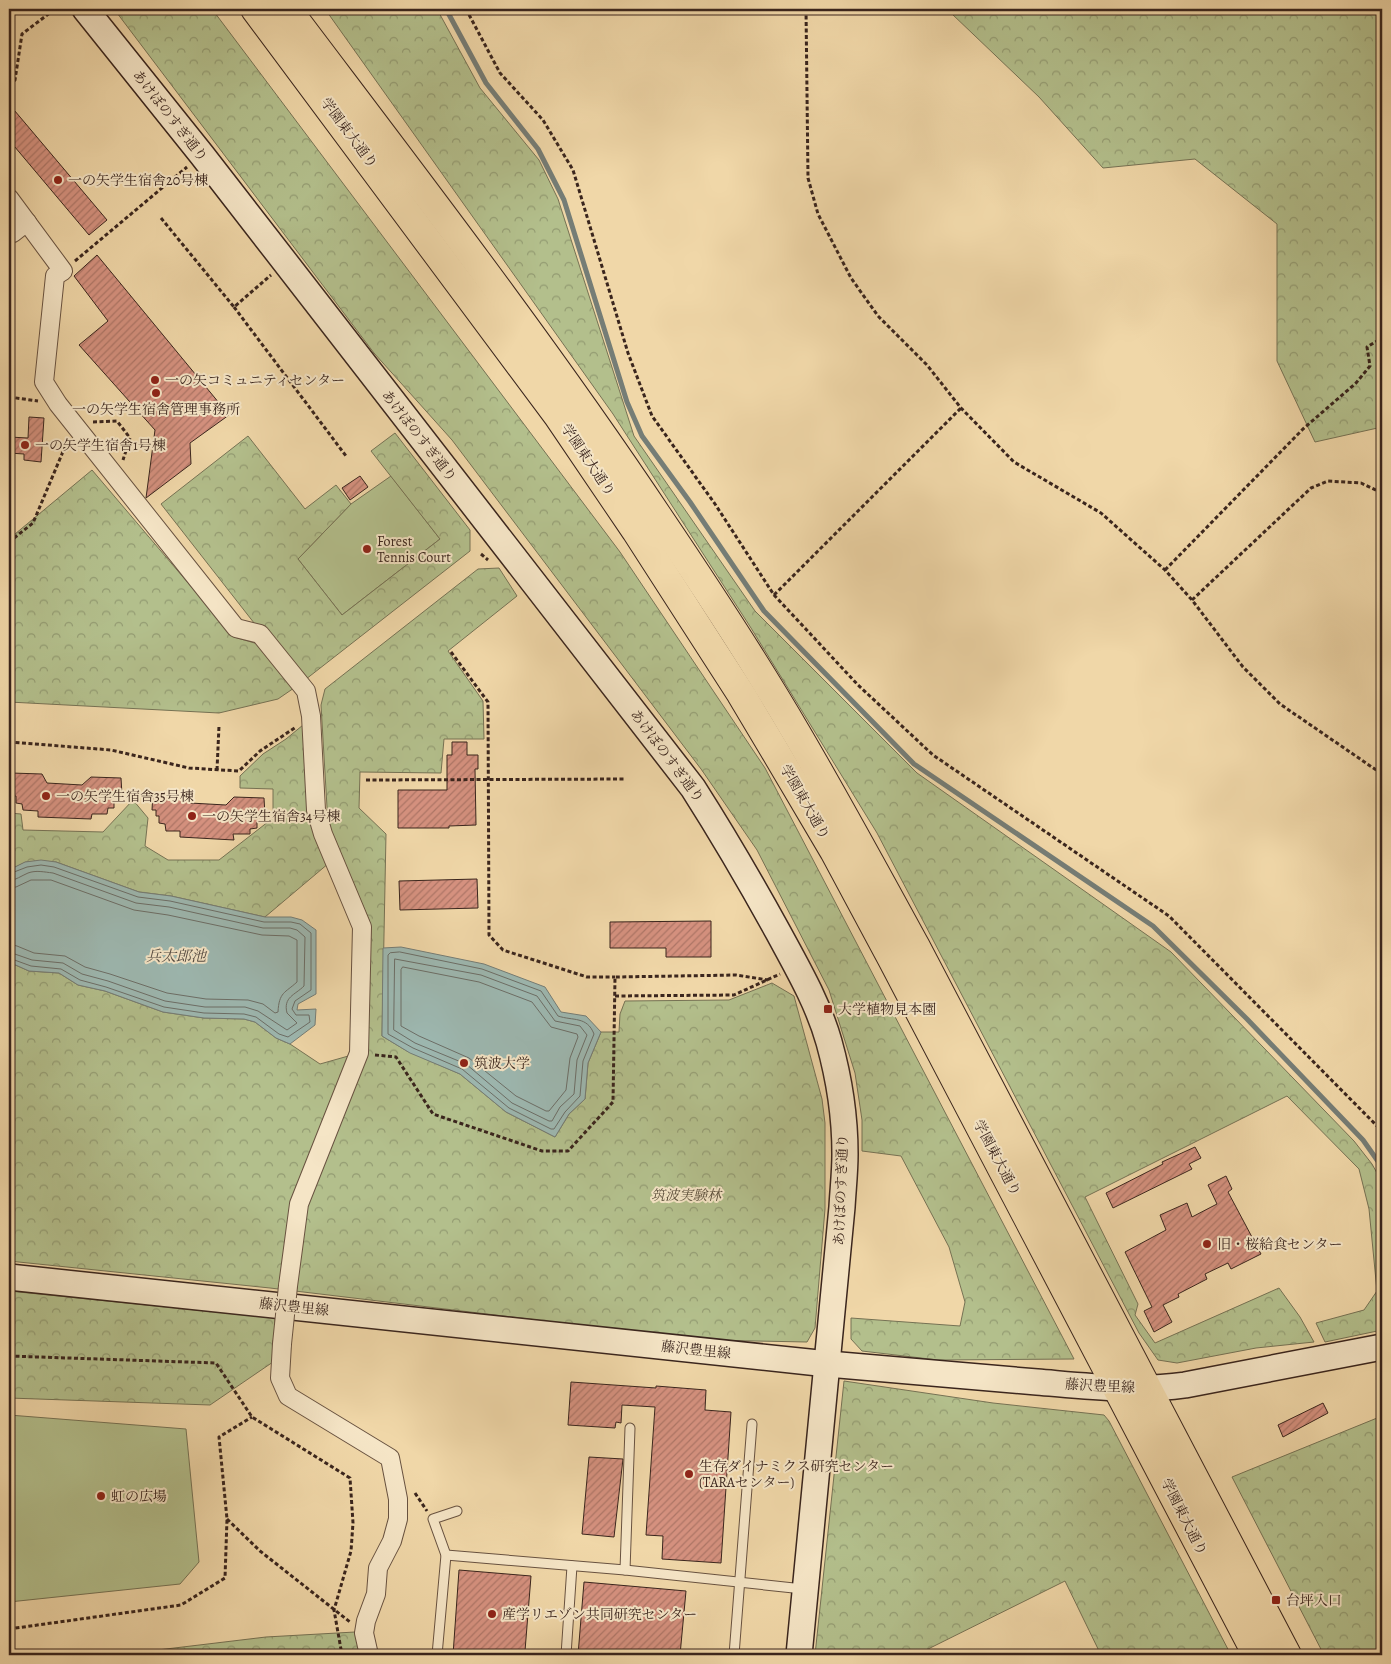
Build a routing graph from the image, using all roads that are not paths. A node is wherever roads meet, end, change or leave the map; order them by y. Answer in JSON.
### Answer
{"nodes":[{"id":1,"x":85,"y":9,"type":"edge"},
{"id":2,"x":255,"y":9,"type":"edge"},
{"id":3,"x":287,"y":9,"type":"edge"},
{"id":4,"x":9,"y":198,"type":"edge"},
{"id":5,"x":27,"y":222,"type":"junction"},
{"id":6,"x":9,"y":232,"type":"edge"},
{"id":7,"x":9,"y":1277,"type":"edge"},
{"id":8,"x":1382,"y":1347,"type":"edge"},
{"id":9,"x":828,"y":1364,"type":"junction"},
{"id":10,"x":1117,"y":1388,"type":"junction"},
{"id":11,"x":1147,"y":1388,"type":"junction"},
{"id":12,"x":752,"y":1424,"type":"dead end"},
{"id":13,"x":630,"y":1428,"type":"dead end"},
{"id":14,"x":457,"y":1511,"type":"dead end"},
{"id":15,"x":446,"y":1555,"type":"junction"},
{"id":16,"x":572,"y":1566,"type":"junction"},
{"id":17,"x":625,"y":1570,"type":"junction"},
{"id":18,"x":740,"y":1582,"type":"junction"},
{"id":19,"x":806,"y":1589,"type":"junction"},
{"id":20,"x":369,"y":1655,"type":"edge"},
{"id":21,"x":437,"y":1655,"type":"edge"},
{"id":22,"x":566,"y":1655,"type":"edge"},
{"id":23,"x":734,"y":1655,"type":"edge"},
{"id":24,"x":799,"y":1655,"type":"edge"},
{"id":25,"x":1257,"y":1655,"type":"edge"},
{"id":26,"x":1287,"y":1655,"type":"edge"}],
"edges":[{"from":1,"to":9,"type":"street","name":"あけぼのすぎ通り"},
{"from":2,"to":10,"type":"main road","name":"学園東大通り"},
{"from":3,"to":11,"type":"main road","name":"学園東大通り"},
{"from":4,"to":5,"type":"street"},
{"from":5,"to":6,"type":"street"},
{"from":5,"to":20,"type":"street","bridge":true},
{"from":7,"to":9,"type":"street","name":"藤沢豊里線"},
{"from":8,"to":11,"type":"street","name":"藤沢豊里線"},
{"from":9,"to":10,"type":"street","name":"藤沢豊里線"},
{"from":9,"to":19,"type":"street","name":"あけぼのすぎ通り"},
{"from":10,"to":11,"type":"street","name":"藤沢豊里線"},
{"from":10,"to":25,"type":"main road","name":"学園東大通り"},
{"from":11,"to":26,"type":"main road","name":"学園東大通り"},
{"from":12,"to":18,"type":"lane"},
{"from":13,"to":17,"type":"lane"},
{"from":14,"to":15,"type":"lane"},
{"from":15,"to":16,"type":"lane"},
{"from":15,"to":21,"type":"lane"},
{"from":16,"to":17,"type":"lane"},
{"from":16,"to":22,"type":"lane"},
{"from":17,"to":18,"type":"lane"},
{"from":18,"to":19,"type":"lane"},
{"from":18,"to":23,"type":"lane"},
{"from":19,"to":24,"type":"street","name":"あけぼのすぎ通り"}]}
